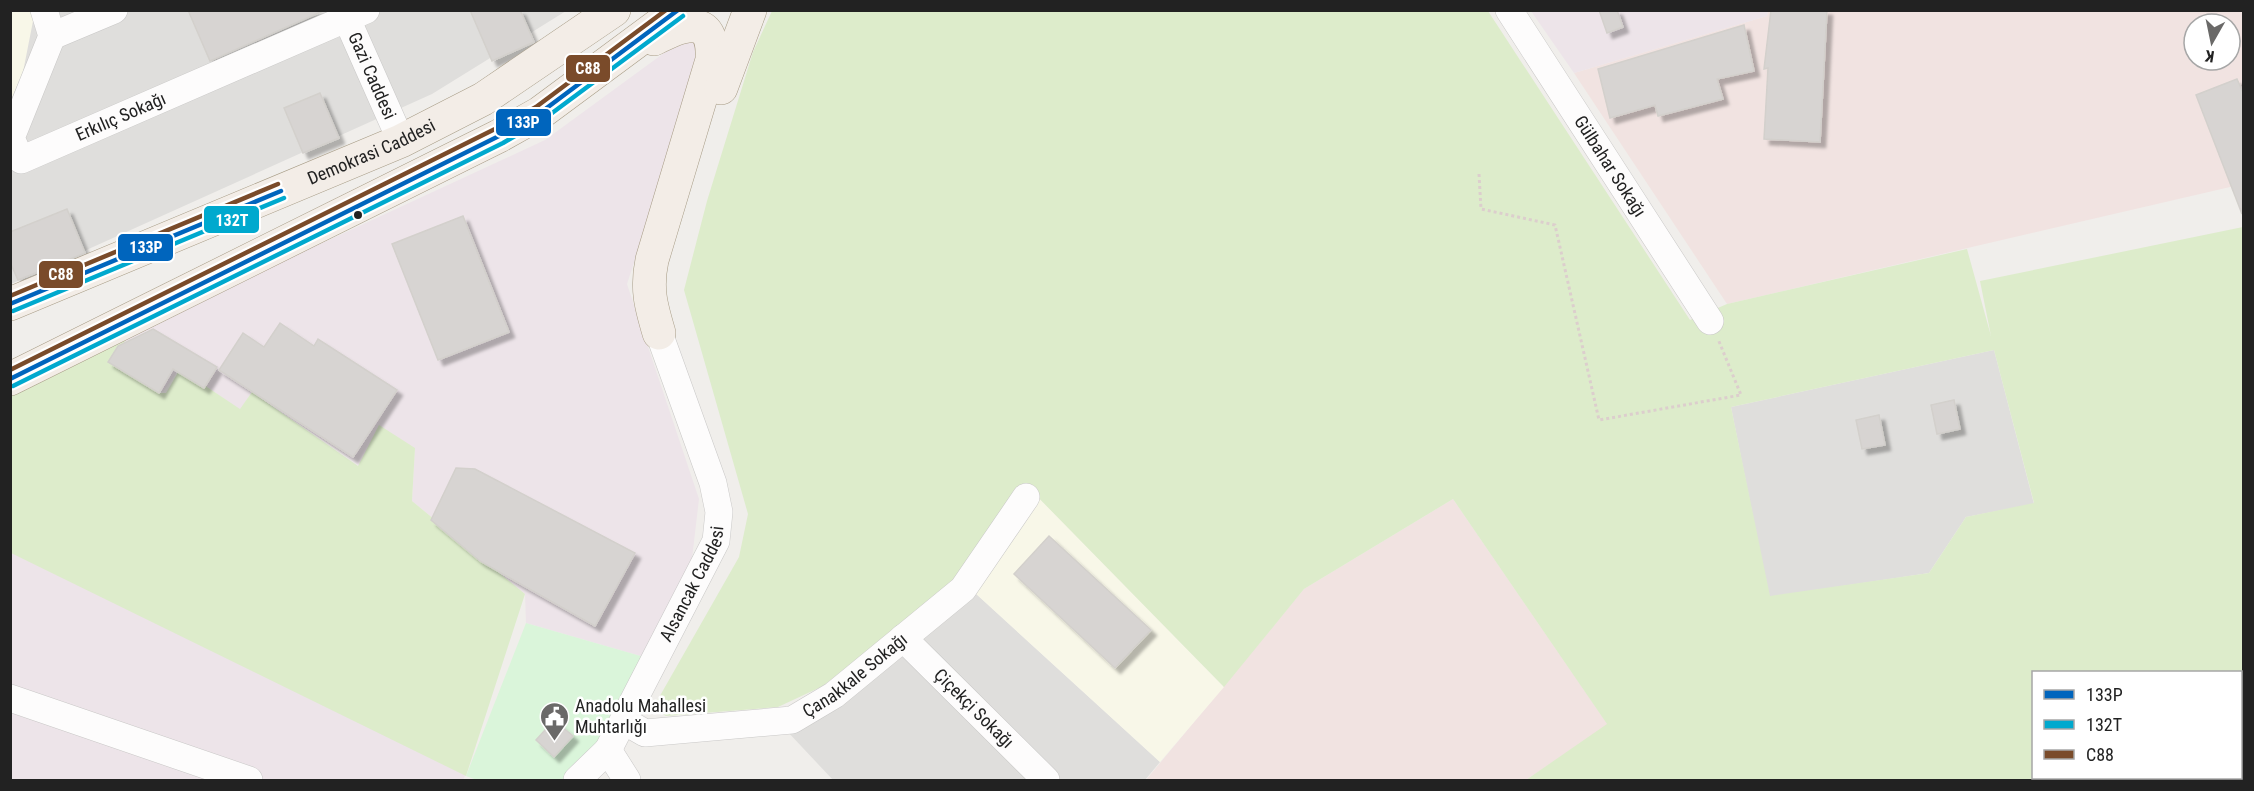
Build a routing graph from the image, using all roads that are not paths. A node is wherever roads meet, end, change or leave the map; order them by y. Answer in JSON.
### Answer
{"nodes":[{"id":1,"x":114,"y":10,"type":"edge"},
{"id":2,"x":614,"y":10,"type":"edge"},
{"id":3,"x":679,"y":10,"type":"edge"},
{"id":4,"x":723,"y":10,"type":"edge"},
{"id":5,"x":750,"y":10,"type":"edge"},
{"id":6,"x":1509,"y":10,"type":"edge"},
{"id":7,"x":352,"y":13,"type":"edge"},
{"id":8,"x":48,"y":23,"type":"edge"},
{"id":9,"x":610,"y":62,"type":"junction"},
{"id":10,"x":729,"y":64,"type":"junction"},
{"id":11,"x":401,"y":141,"type":"junction"},
{"id":12,"x":459,"y":153,"type":"junction"},
{"id":13,"x":10,"y":304,"type":"edge"},
{"id":14,"x":1710,"y":321,"type":"road end"},
{"id":15,"x":659,"y":333,"type":"junction"},
{"id":16,"x":10,"y":379,"type":"edge"},
{"id":17,"x":1026,"y":497,"type":"dead end"},
{"id":18,"x":903,"y":638,"type":"junction"},
{"id":19,"x":10,"y":698,"type":"edge"},
{"id":20,"x":624,"y":721,"type":"junction"},
{"id":21,"x":608,"y":750,"type":"junction"},
{"id":22,"x":249,"y":780,"type":"edge"},
{"id":23,"x":577,"y":780,"type":"edge"},
{"id":24,"x":627,"y":780,"type":"edge"},
{"id":25,"x":1046,"y":780,"type":"edge"}],
"edges":[{"from":1,"to":8,"type":"street"},
{"from":2,"to":11,"type":"main road","name":"Demokrasi Caddesi"},
{"from":3,"to":9,"type":"main road","name":"Demokrasi Caddesi"},
{"from":4,"to":10,"type":"main road"},
{"from":5,"to":10,"type":"main road"},
{"from":6,"to":14,"type":"street","name":"Gülbahar Sokağı"},
{"from":7,"to":8,"type":"street","name":"Erkılıç Sokağı"},
{"from":7,"to":11,"type":"street","name":"Gazi Caddesi"},
{"from":9,"to":12,"type":"main road","name":"Demokrasi Caddesi"},
{"from":9,"to":15,"type":"main road"},
{"from":10,"to":15,"type":"main road"},
{"from":11,"to":12,"type":"main road"},
{"from":11,"to":13,"type":"main road","name":"Demokrasi Caddesi"},
{"from":12,"to":16,"type":"main road","name":"Demokrasi Caddesi"},
{"from":15,"to":20,"type":"street","name":"Alsancak Caddesi"},
{"from":17,"to":18,"type":"street","name":"Çanakkale Sokağı"},
{"from":18,"to":20,"type":"street","name":"Çanakkale Sokağı"},
{"from":18,"to":25,"type":"street","name":"Çiçekçi Sokağı"},
{"from":19,"to":22,"type":"street"},
{"from":20,"to":21,"type":"street","name":"Alsancak Caddesi"},
{"from":21,"to":23,"type":"street","name":"Alsancak Caddesi"},
{"from":21,"to":24,"type":"street"}]}
